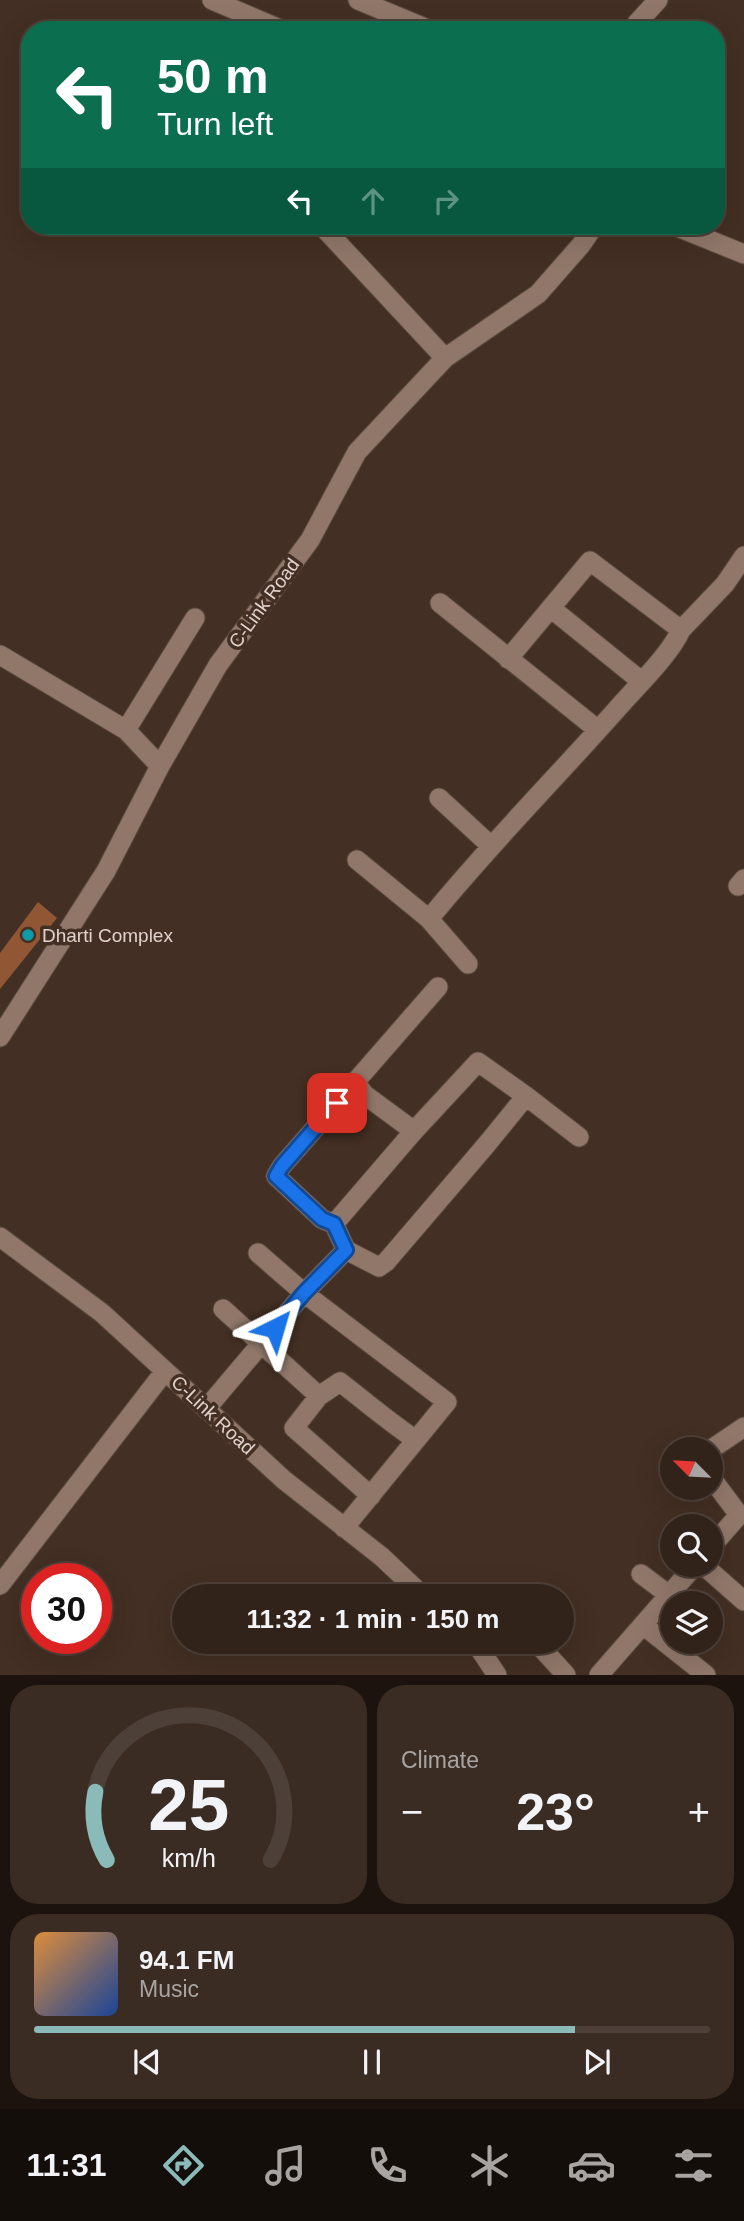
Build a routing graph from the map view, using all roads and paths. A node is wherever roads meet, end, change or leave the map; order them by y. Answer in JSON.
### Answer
{"nodes":[{"id":1,"x":212,"y":0,"type":"edge"},
{"id":2,"x":358,"y":0,"type":"edge"},
{"id":3,"x":658,"y":0,"type":"edge"},
{"id":4,"x":383,"y":5,"type":"edge"},
{"id":5,"x":261,"y":21,"type":"edge"},
{"id":6,"x":413,"y":21,"type":"edge"},
{"id":7,"x":639,"y":21,"type":"edge"},
{"id":8,"x":330,"y":235,"type":"edge"},
{"id":9,"x":588,"y":235,"type":"edge"},
{"id":10,"x":697,"y":235,"type":"edge"},
{"id":11,"x":744,"y":254,"type":"edge"},
{"id":12,"x":445,"y":358,"type":"junction"},
{"id":13,"x":744,"y":556,"type":"edge"},
{"id":14,"x":440,"y":603,"type":"dead end"},
{"id":15,"x":552,"y":609,"type":"junction"},
{"id":16,"x":195,"y":618,"type":"dead end"},
{"id":17,"x":681,"y":630,"type":"junction"},
{"id":18,"x":0,"y":655,"type":"edge"},
{"id":19,"x":508,"y":659,"type":"junction"},
{"id":20,"x":641,"y":681,"type":"junction"},
{"id":21,"x":126,"y":730,"type":"junction"},
{"id":22,"x":598,"y":730,"type":"junction"},
{"id":23,"x":160,"y":766,"type":"junction"},
{"id":24,"x":439,"y":799,"type":"dead end"},
{"id":25,"x":491,"y":846,"type":"junction"},
{"id":26,"x":357,"y":860,"type":"dead end"},
{"id":27,"x":429,"y":919,"type":"junction"},
{"id":28,"x":468,"y":964,"type":"dead end"},
{"id":29,"x":438,"y":987,"type":"dead end"},
{"id":30,"x":0,"y":1037,"type":"edge"},
{"id":31,"x":355,"y":1082,"type":"junction"},
{"id":32,"x":526,"y":1096,"type":"junction"},
{"id":33,"x":414,"y":1131,"type":"junction"},
{"id":34,"x":579,"y":1137,"type":"dead end"},
{"id":35,"x":334,"y":1224,"type":"junction"},
{"id":36,"x":0,"y":1237,"type":"edge"},
{"id":37,"x":346,"y":1250,"type":"junction"},
{"id":38,"x":258,"y":1253,"type":"dead end"},
{"id":39,"x":304,"y":1293,"type":"junction"},
{"id":40,"x":223,"y":1309,"type":"dead end"},
{"id":41,"x":261,"y":1345,"type":"junction"},
{"id":42,"x":165,"y":1371,"type":"junction"},
{"id":43,"x":319,"y":1396,"type":"junction"},
{"id":44,"x":206,"y":1409,"type":"junction"},
{"id":45,"x":744,"y":1427,"type":"edge"},
{"id":46,"x":415,"y":1440,"type":"junction"},
{"id":47,"x":723,"y":1441,"type":"edge"},
{"id":48,"x":723,"y":1493,"type":"edge"},
{"id":49,"x":371,"y":1496,"type":"junction"},
{"id":50,"x":344,"y":1528,"type":"junction"},
{"id":51,"x":723,"y":1533,"type":"edge"},
{"id":52,"x":642,"y":1574,"type":"dead end"},
{"id":53,"x":685,"y":1577,"type":"edge"},
{"id":54,"x":717,"y":1577,"type":"edge"},
{"id":55,"x":410,"y":1584,"type":"edge"},
{"id":56,"x":0,"y":1585,"type":"edge"},
{"id":57,"x":664,"y":1591,"type":"edge"},
{"id":58,"x":672,"y":1591,"type":"edge"},
{"id":59,"x":744,"y":1601,"type":"edge"},
{"id":60,"x":660,"y":1605,"type":"edge"},
{"id":61,"x":643,"y":1625,"type":"junction"},
{"id":62,"x":483,"y":1654,"type":"edge"},
{"id":63,"x":547,"y":1654,"type":"edge"},
{"id":64,"x":497,"y":1675,"type":"edge"},
{"id":65,"x":566,"y":1675,"type":"edge"},
{"id":66,"x":598,"y":1675,"type":"edge"},
{"id":67,"x":706,"y":1675,"type":"edge"}],
"edges":[{"from":1,"to":5,"type":"street"},
{"from":2,"to":4,"type":"street"},
{"from":3,"to":7,"type":"street"},
{"from":4,"to":6,"type":"street"},
{"from":8,"to":12,"type":"street"},
{"from":9,"to":12,"type":"street","name":"C-Link Road"},
{"from":10,"to":11,"type":"street"},
{"from":12,"to":23,"type":"street","name":"C-Link Road"},
{"from":13,"to":17,"type":"street"},
{"from":14,"to":19,"type":"street"},
{"from":15,"to":17,"type":"street"},
{"from":15,"to":19,"type":"street"},
{"from":15,"to":20,"type":"street"},
{"from":16,"to":21,"type":"street"},
{"from":17,"to":20,"type":"street"},
{"from":18,"to":21,"type":"street"},
{"from":19,"to":22,"type":"street"},
{"from":20,"to":22,"type":"street"},
{"from":21,"to":23,"type":"street"},
{"from":22,"to":25,"type":"street"},
{"from":23,"to":30,"type":"street","name":"C-Link Road"},
{"from":24,"to":25,"type":"street"},
{"from":25,"to":27,"type":"street"},
{"from":26,"to":27,"type":"street"},
{"from":27,"to":28,"type":"street"},
{"from":29,"to":31,"type":"street"},
{"from":31,"to":33,"type":"street"},
{"from":31,"to":35,"type":"street"},
{"from":32,"to":33,"type":"street"},
{"from":32,"to":34,"type":"street"},
{"from":32,"to":37,"type":"street"},
{"from":33,"to":35,"type":"street"},
{"from":35,"to":37,"type":"street"},
{"from":36,"to":42,"type":"street","name":"C-Link Road"},
{"from":37,"to":39,"type":"street"},
{"from":38,"to":39,"type":"street"},
{"from":39,"to":41,"type":"street"},
{"from":39,"to":46,"type":"street"},
{"from":40,"to":41,"type":"street"},
{"from":41,"to":43,"type":"street"},
{"from":41,"to":44,"type":"street"},
{"from":42,"to":44,"type":"street","name":"C-Link Road"},
{"from":42,"to":56,"type":"street"},
{"from":43,"to":46,"type":"street"},
{"from":43,"to":49,"type":"street"},
{"from":44,"to":50,"type":"street","name":"C-Link Road"},
{"from":45,"to":47,"type":"street"},
{"from":46,"to":49,"type":"street"},
{"from":48,"to":51,"type":"street"},
{"from":49,"to":50,"type":"street"},
{"from":50,"to":55,"type":"street","name":"C-Link Road"},
{"from":52,"to":57,"type":"street"},
{"from":53,"to":58,"type":"street"},
{"from":54,"to":59,"type":"street"},
{"from":60,"to":61,"type":"street"},
{"from":61,"to":66,"type":"street"},
{"from":61,"to":67,"type":"street"},
{"from":62,"to":64,"type":"street"},
{"from":63,"to":65,"type":"street"}]}
